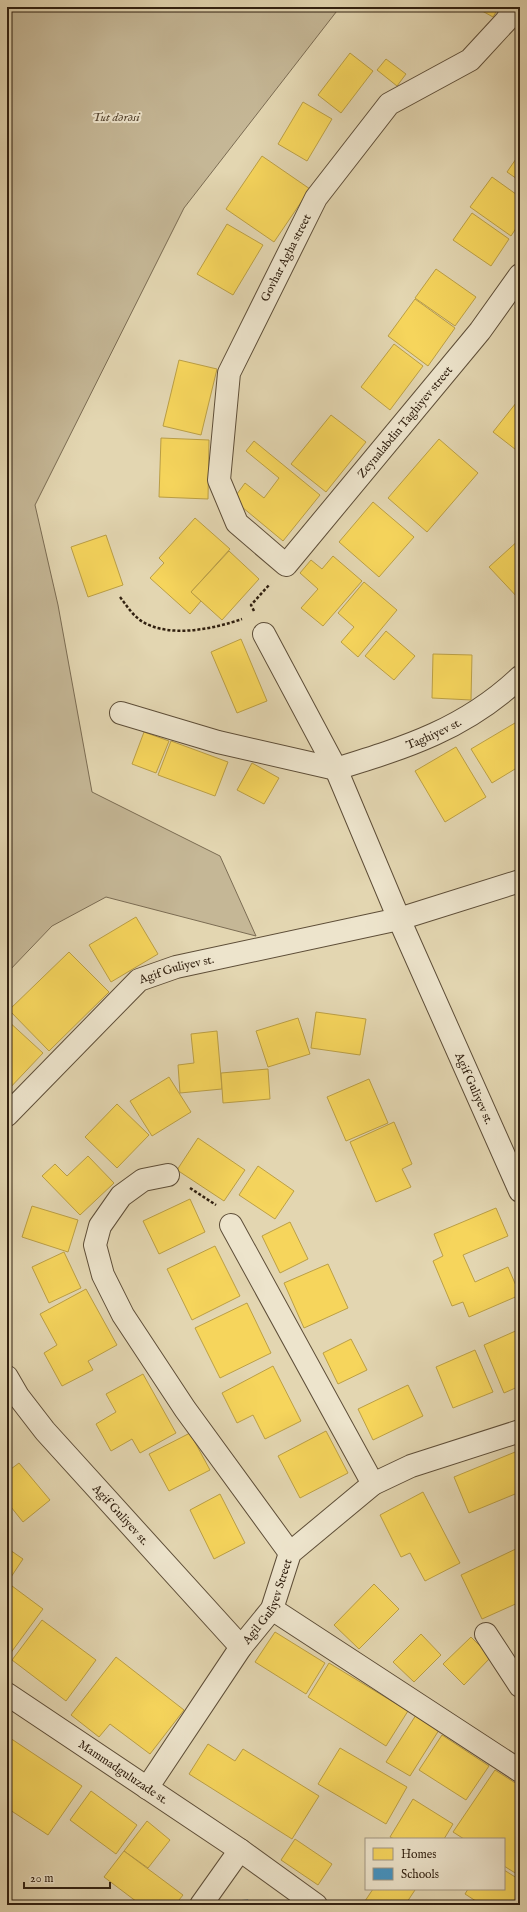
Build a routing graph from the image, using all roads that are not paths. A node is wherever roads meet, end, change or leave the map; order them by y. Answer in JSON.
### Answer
{"nodes":[{"id":1,"x":515,"y":7,"type":"edge"},
{"id":2,"x":520,"y":275,"type":"edge"},
{"id":3,"x":286,"y":565,"type":"joint"},
{"id":4,"x":264,"y":634,"type":"dead end"},
{"id":5,"x":520,"y":677,"type":"edge"},
{"id":6,"x":121,"y":713,"type":"dead end"},
{"id":7,"x":336,"y":769,"type":"junction"},
{"id":8,"x":520,"y":881,"type":"edge"},
{"id":9,"x":399,"y":919,"type":"junction"},
{"id":10,"x":7,"y":1115,"type":"edge"},
{"id":11,"x":168,"y":1176,"type":"road end"},
{"id":12,"x":520,"y":1191,"type":"edge"},
{"id":13,"x":231,"y":1225,"type":"road end"},
{"id":14,"x":7,"y":1377,"type":"edge"},
{"id":15,"x":520,"y":1431,"type":"edge"},
{"id":16,"x":373,"y":1484,"type":"junction"},
{"id":17,"x":290,"y":1553,"type":"junction"},
{"id":18,"x":272,"y":1609,"type":"junction"},
{"id":19,"x":486,"y":1634,"type":"dead end"},
{"id":20,"x":241,"y":1647,"type":"junction"},
{"id":21,"x":520,"y":1686,"type":"edge"},
{"id":22,"x":7,"y":1694,"type":"edge"},
{"id":23,"x":520,"y":1771,"type":"edge"},
{"id":24,"x":147,"y":1788,"type":"junction"},
{"id":25,"x":240,"y":1850,"type":"junction"},
{"id":26,"x":201,"y":1905,"type":"edge"},
{"id":27,"x":316,"y":1905,"type":"edge"}],
"edges":[{"from":1,"to":3,"type":"street","name":"Govhar Agha street"},
{"from":2,"to":3,"type":"street","name":"Zeynalabdin Taghiyev street"},
{"from":4,"to":7,"type":"street","name":"Agif Guliyev st."},
{"from":5,"to":7,"type":"street","name":"Taghiyev st."},
{"from":6,"to":7,"type":"street"},
{"from":7,"to":9,"type":"street","name":"Agif Guliyev st."},
{"from":8,"to":9,"type":"street"},
{"from":9,"to":10,"type":"street","name":"Agif Guliyev st."},
{"from":9,"to":12,"type":"street","name":"Agif Guliyev st."},
{"from":11,"to":17,"type":"street"},
{"from":13,"to":16,"type":"street"},
{"from":14,"to":20,"type":"street","name":"Agif Guliyev st."},
{"from":15,"to":16,"type":"street","name":"Agil Guliyev Street"},
{"from":16,"to":17,"type":"street","name":"Agil Guliyev Street"},
{"from":17,"to":18,"type":"street","name":"Agil Guliyev Street"},
{"from":18,"to":20,"type":"street","name":"Agil Guliyev Street"},
{"from":18,"to":23,"type":"street"},
{"from":19,"to":21,"type":"street"},
{"from":20,"to":24,"type":"street","name":"Agil Guliyev Street"},
{"from":22,"to":24,"type":"street","name":"Mammadguluzade st."},
{"from":24,"to":25,"type":"street","name":"Mammadguluzade st."},
{"from":25,"to":26,"type":"street"},
{"from":25,"to":27,"type":"street","name":"Mammadguluzade st."}]}
